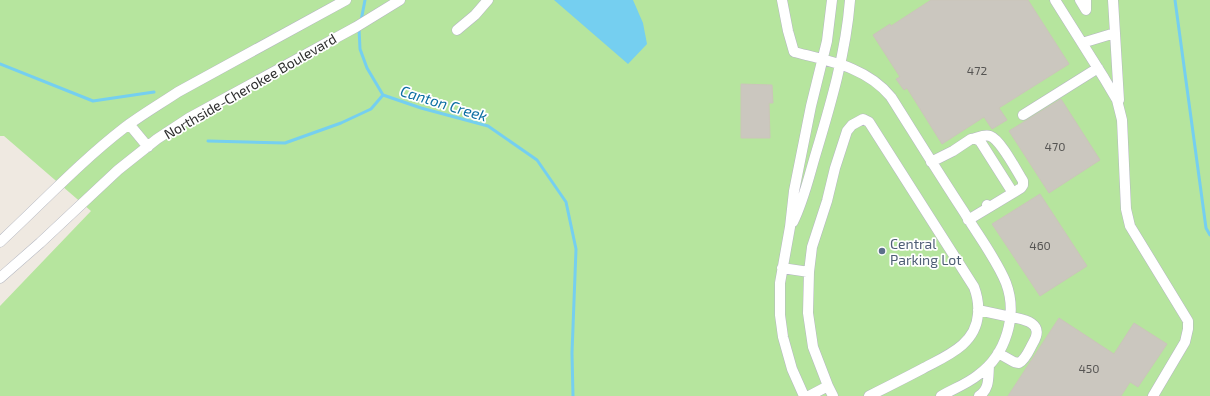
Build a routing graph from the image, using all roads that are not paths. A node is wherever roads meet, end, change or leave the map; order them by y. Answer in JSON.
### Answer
{"nodes":[{"id":1,"x":346,"y":0,"type":"edge"},
{"id":2,"x":400,"y":0,"type":"edge"},
{"id":3,"x":488,"y":0,"type":"edge"},
{"id":4,"x":782,"y":0,"type":"edge"},
{"id":5,"x":832,"y":0,"type":"edge"},
{"id":6,"x":850,"y":0,"type":"edge"},
{"id":7,"x":1055,"y":0,"type":"edge"},
{"id":8,"x":1080,"y":0,"type":"edge"},
{"id":9,"x":1086,"y":0,"type":"edge"},
{"id":10,"x":1113,"y":0,"type":"edge"},
{"id":11,"x":457,"y":30,"type":"dead end"},
{"id":12,"x":1115,"y":33,"type":"junction"},
{"id":13,"x":1082,"y":43,"type":"junction"},
{"id":14,"x":824,"y":59,"type":"junction"},
{"id":15,"x":840,"y":64,"type":"junction"},
{"id":16,"x":1098,"y":68,"type":"junction"},
{"id":17,"x":1120,"y":110,"type":"junction"},
{"id":18,"x":1023,"y":115,"type":"dead end"},
{"id":19,"x":129,"y":124,"type":"junction"},
{"id":20,"x":972,"y":139,"type":"junction"},
{"id":21,"x":148,"y":147,"type":"junction"},
{"id":22,"x":931,"y":162,"type":"junction"},
{"id":23,"x":1013,"y":193,"type":"junction"},
{"id":24,"x":968,"y":220,"type":"junction"},
{"id":25,"x":790,"y":227,"type":"junction"},
{"id":26,"x":0,"y":242,"type":"edge"},
{"id":27,"x":782,"y":268,"type":"junction"},
{"id":28,"x":809,"y":272,"type":"junction"},
{"id":29,"x":0,"y":278,"type":"edge"},
{"id":30,"x":978,"y":310,"type":"junction"},
{"id":31,"x":1010,"y":317,"type":"junction"},
{"id":32,"x":998,"y":353,"type":"junction"},
{"id":33,"x":989,"y":366,"type":"junction"},
{"id":34,"x":828,"y":386,"type":"junction"},
{"id":35,"x":804,"y":396,"type":"edge"},
{"id":36,"x":809,"y":396,"type":"edge"},
{"id":37,"x":833,"y":396,"type":"edge"},
{"id":38,"x":870,"y":396,"type":"edge"},
{"id":39,"x":941,"y":396,"type":"edge"},
{"id":40,"x":979,"y":396,"type":"edge"},
{"id":41,"x":1153,"y":396,"type":"edge"}],
"edges":[{"from":1,"to":19,"type":"street","name":"Northside-Cherokee Boulevard"},
{"from":2,"to":21,"type":"street","name":"Northside-Cherokee Boulevard"},
{"from":3,"to":11,"type":"street"},
{"from":4,"to":14,"type":"street"},
{"from":5,"to":14,"type":"street"},
{"from":6,"to":15,"type":"street"},
{"from":7,"to":13,"type":"street"},
{"from":8,"to":9,"type":"street"},
{"from":10,"to":12,"type":"street"},
{"from":12,"to":13,"type":"street"},
{"from":12,"to":17,"type":"street"},
{"from":13,"to":16,"type":"street"},
{"from":14,"to":15,"type":"street"},
{"from":14,"to":25,"type":"street"},
{"from":15,"to":22,"type":"street"},
{"from":15,"to":25,"type":"street"},
{"from":16,"to":17,"type":"street"},
{"from":16,"to":18,"type":"street"},
{"from":17,"to":41,"type":"street"},
{"from":19,"to":21,"type":"street"},
{"from":19,"to":26,"type":"street","name":"Northside-Cherokee Boulevard"},
{"from":20,"to":22,"type":"street"},
{"from":20,"to":23,"type":"street"},
{"from":20,"to":23,"type":"street"},
{"from":21,"to":29,"type":"street","name":"Northside-Cherokee Boulevard"},
{"from":22,"to":24,"type":"street"},
{"from":23,"to":24,"type":"street"},
{"from":24,"to":31,"type":"street"},
{"from":25,"to":27,"type":"street"},
{"from":27,"to":28,"type":"street"},
{"from":27,"to":35,"type":"street"},
{"from":28,"to":30,"type":"street"},
{"from":28,"to":34,"type":"street"},
{"from":30,"to":31,"type":"street"},
{"from":30,"to":38,"type":"street"},
{"from":31,"to":32,"type":"street"},
{"from":31,"to":32,"type":"street"},
{"from":32,"to":33,"type":"street"},
{"from":33,"to":39,"type":"street"},
{"from":33,"to":40,"type":"street"},
{"from":34,"to":36,"type":"street"},
{"from":34,"to":37,"type":"street"}]}
